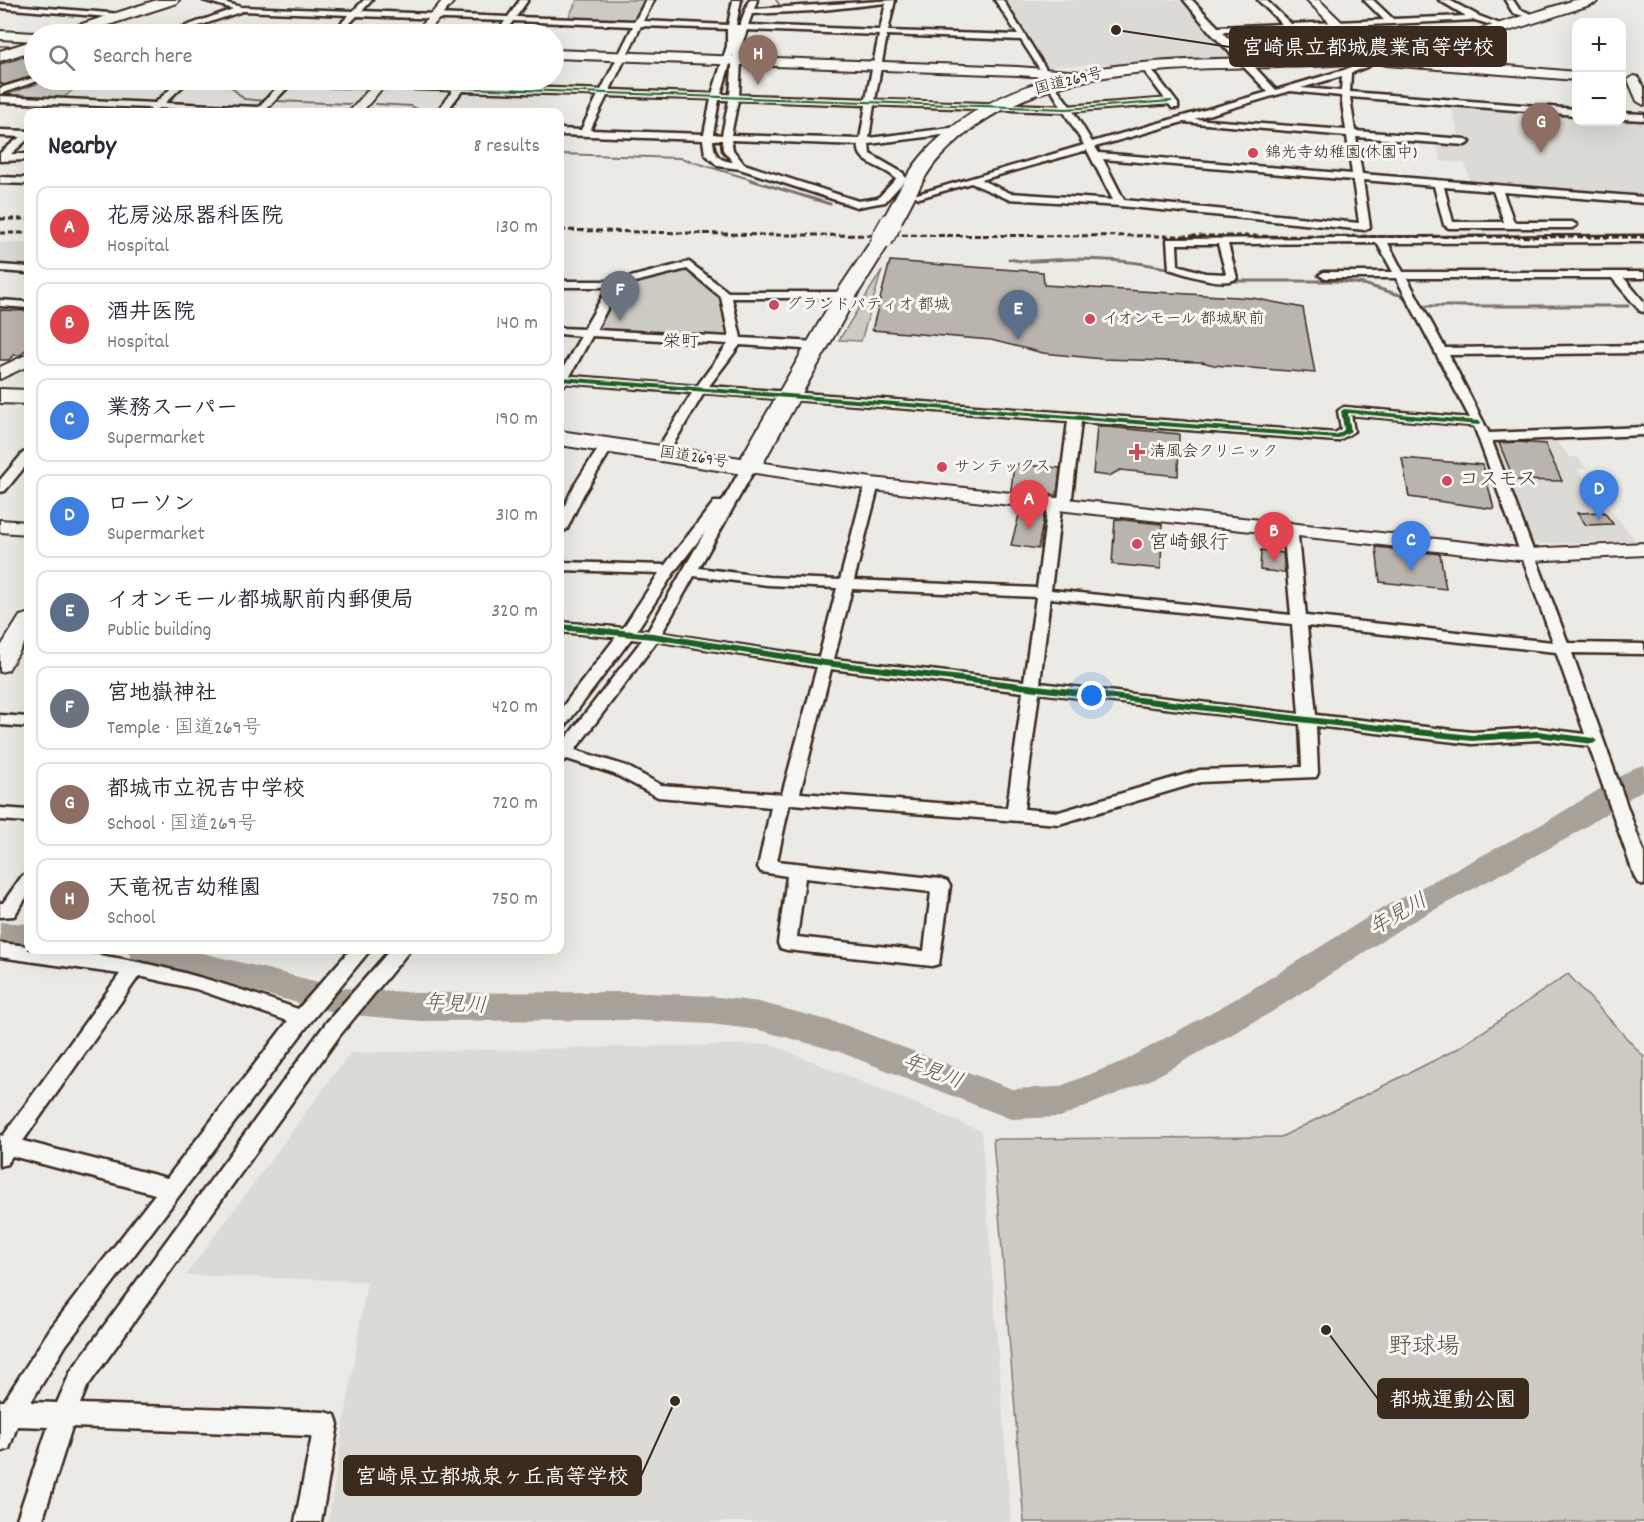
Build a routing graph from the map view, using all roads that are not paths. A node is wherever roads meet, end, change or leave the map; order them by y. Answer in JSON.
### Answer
{"nodes":[{"id":1,"x":26,"y":0,"type":"edge"},
{"id":2,"x":172,"y":0,"type":"edge"},
{"id":3,"x":182,"y":0,"type":"edge"},
{"id":4,"x":207,"y":0,"type":"edge"},
{"id":5,"x":269,"y":0,"type":"edge"},
{"id":6,"x":368,"y":0,"type":"edge"},
{"id":7,"x":449,"y":0,"type":"edge"},
{"id":8,"x":524,"y":0,"type":"edge"},
{"id":9,"x":650,"y":0,"type":"edge"},
{"id":10,"x":737,"y":0,"type":"edge"},
{"id":11,"x":753,"y":0,"type":"edge"},
{"id":12,"x":890,"y":0,"type":"edge"},
{"id":13,"x":999,"y":0,"type":"edge"},
{"id":14,"x":1188,"y":0,"type":"edge"},
{"id":15,"x":1262,"y":0,"type":"edge"},
{"id":16,"x":1312,"y":0,"type":"edge"},
{"id":17,"x":1368,"y":0,"type":"edge"},
{"id":18,"x":1443,"y":0,"type":"edge"},
{"id":19,"x":1509,"y":0,"type":"edge"},
{"id":20,"x":1591,"y":0,"type":"edge"},
{"id":21,"x":0,"y":6,"type":"edge"},
{"id":22,"x":14,"y":8,"type":"junction"},
{"id":23,"x":242,"y":9,"type":"junction"},
{"id":24,"x":750,"y":12,"type":"junction"},
{"id":25,"x":355,"y":14,"type":"junction"},
{"id":26,"x":122,"y":16,"type":"junction"},
{"id":27,"x":434,"y":17,"type":"junction"},
{"id":28,"x":1535,"y":17,"type":"junction"},
{"id":29,"x":1476,"y":18,"type":"junction"},
{"id":30,"x":510,"y":20,"type":"junction"},
{"id":31,"x":1390,"y":21,"type":"junction"},
{"id":32,"x":97,"y":24,"type":"edge"},
{"id":33,"x":109,"y":24,"type":"edge"},
{"id":34,"x":198,"y":24,"type":"edge"},
{"id":35,"x":345,"y":24,"type":"edge"},
{"id":36,"x":428,"y":24,"type":"edge"},
{"id":37,"x":507,"y":24,"type":"edge"},
{"id":38,"x":639,"y":25,"type":"junction"},
{"id":39,"x":1288,"y":26,"type":"junction"},
{"id":40,"x":1338,"y":26,"type":"junction"},
{"id":41,"x":1504,"y":27,"type":"junction"},
{"id":42,"x":731,"y":29,"type":"junction"},
{"id":43,"x":744,"y":30,"type":"junction"},
{"id":44,"x":1213,"y":30,"type":"junction"},
{"id":45,"x":882,"y":34,"type":"junction"},
{"id":46,"x":0,"y":35,"type":"edge"},
{"id":47,"x":24,"y":36,"type":"edge"},
{"id":48,"x":1023,"y":38,"type":"junction"},
{"id":49,"x":24,"y":49,"type":"edge"},
{"id":50,"x":564,"y":54,"type":"edge"},
{"id":51,"x":623,"y":56,"type":"junction"},
{"id":52,"x":0,"y":57,"type":"edge"},
{"id":53,"x":1371,"y":57,"type":"junction"},
{"id":54,"x":733,"y":60,"type":"junction"},
{"id":55,"x":1244,"y":63,"type":"junction"},
{"id":56,"x":876,"y":66,"type":"junction"},
{"id":57,"x":1146,"y":68,"type":"junction"},
{"id":58,"x":1347,"y":72,"type":"junction"},
{"id":59,"x":1572,"y":76,"type":"edge"},
{"id":60,"x":1048,"y":78,"type":"junction"},
{"id":61,"x":1633,"y":80,"type":"edge"},
{"id":62,"x":24,"y":84,"type":"edge"},
{"id":63,"x":174,"y":90,"type":"edge"},
{"id":64,"x":279,"y":90,"type":"edge"},
{"id":65,"x":373,"y":90,"type":"edge"},
{"id":66,"x":458,"y":90,"type":"edge"},
{"id":67,"x":517,"y":90,"type":"edge"},
{"id":68,"x":1284,"y":90,"type":"junction"},
{"id":69,"x":0,"y":91,"type":"edge"},
{"id":70,"x":1274,"y":92,"type":"junction"},
{"id":71,"x":605,"y":93,"type":"junction"},
{"id":72,"x":1345,"y":95,"type":"junction"},
{"id":73,"x":715,"y":97,"type":"junction"},
{"id":74,"x":734,"y":98,"type":"junction"},
{"id":75,"x":0,"y":99,"type":"edge"},
{"id":76,"x":1171,"y":101,"type":"junction"},
{"id":77,"x":1644,"y":101,"type":"edge"},
{"id":78,"x":69,"y":103,"type":"junction"},
{"id":79,"x":869,"y":103,"type":"junction"},
{"id":80,"x":998,"y":106,"type":"junction"},
{"id":81,"x":62,"y":108,"type":"edge"},
{"id":82,"x":138,"y":108,"type":"edge"},
{"id":83,"x":153,"y":108,"type":"edge"},
{"id":84,"x":264,"y":108,"type":"edge"},
{"id":85,"x":358,"y":108,"type":"edge"},
{"id":86,"x":445,"y":108,"type":"edge"},
{"id":87,"x":1067,"y":109,"type":"junction"},
{"id":88,"x":1572,"y":112,"type":"edge"},
{"id":89,"x":1626,"y":116,"type":"edge"},
{"id":90,"x":1644,"y":117,"type":"edge"},
{"id":91,"x":1184,"y":119,"type":"junction"},
{"id":92,"x":958,"y":130,"type":"junction"},
{"id":93,"x":0,"y":132,"type":"edge"},
{"id":94,"x":564,"y":132,"type":"edge"},
{"id":95,"x":584,"y":133,"type":"junction"},
{"id":96,"x":1352,"y":133,"type":"junction"},
{"id":97,"x":24,"y":135,"type":"edge"},
{"id":98,"x":709,"y":137,"type":"junction"},
{"id":99,"x":726,"y":137,"type":"junction"},
{"id":100,"x":24,"y":138,"type":"edge"},
{"id":101,"x":863,"y":142,"type":"junction"},
{"id":102,"x":1465,"y":142,"type":"dead end"},
{"id":103,"x":1093,"y":151,"type":"junction"},
{"id":104,"x":1,"y":156,"type":"edge"},
{"id":105,"x":24,"y":157,"type":"edge"},
{"id":106,"x":741,"y":166,"type":"junction"},
{"id":107,"x":1360,"y":178,"type":"junction"},
{"id":108,"x":0,"y":180,"type":"edge"},
{"id":109,"x":24,"y":181,"type":"edge"},
{"id":110,"x":974,"y":181,"type":"junction"},
{"id":111,"x":1439,"y":185,"type":"junction"},
{"id":112,"x":1497,"y":189,"type":"junction"},
{"id":113,"x":919,"y":195,"type":"dead end"},
{"id":114,"x":1644,"y":200,"type":"edge"},
{"id":115,"x":1120,"y":202,"type":"junction"},
{"id":116,"x":1510,"y":225,"type":"junction"},
{"id":117,"x":1572,"y":225,"type":"dead end"},
{"id":118,"x":1644,"y":239,"type":"edge"},
{"id":119,"x":1382,"y":240,"type":"junction"},
{"id":120,"x":1222,"y":241,"type":"junction"},
{"id":121,"x":1,"y":269,"type":"edge"},
{"id":122,"x":24,"y":270,"type":"edge"},
{"id":123,"x":1324,"y":275,"type":"dead end"},
{"id":124,"x":1402,"y":275,"type":"junction"},
{"id":125,"x":1615,"y":275,"type":"junction"},
{"id":126,"x":1644,"y":275,"type":"edge"},
{"id":127,"x":564,"y":284,"type":"edge"},
{"id":128,"x":615,"y":284,"type":"junction"},
{"id":129,"x":726,"y":295,"type":"junction"},
{"id":130,"x":846,"y":295,"type":"junction"},
{"id":131,"x":0,"y":303,"type":"edge"},
{"id":132,"x":24,"y":305,"type":"edge"},
{"id":133,"x":1644,"y":309,"type":"edge"},
{"id":134,"x":564,"y":331,"type":"edge"},
{"id":135,"x":588,"y":333,"type":"junction"},
{"id":136,"x":736,"y":342,"type":"junction"},
{"id":137,"x":817,"y":346,"type":"junction"},
{"id":138,"x":1644,"y":349,"type":"edge"},
{"id":139,"x":1442,"y":352,"type":"junction"},
{"id":140,"x":24,"y":361,"type":"edge"},
{"id":141,"x":24,"y":368,"type":"edge"},
{"id":142,"x":0,"y":374,"type":"edge"},
{"id":143,"x":564,"y":374,"type":"edge"},
{"id":144,"x":0,"y":380,"type":"edge"},
{"id":145,"x":564,"y":381,"type":"edge"},
{"id":146,"x":700,"y":390,"type":"junction"},
{"id":147,"x":0,"y":396,"type":"edge"},
{"id":148,"x":790,"y":396,"type":"junction"},
{"id":149,"x":24,"y":397,"type":"edge"},
{"id":150,"x":1075,"y":418,"type":"junction"},
{"id":151,"x":1479,"y":423,"type":"junction"},
{"id":152,"x":1644,"y":431,"type":"edge"},
{"id":153,"x":1484,"y":437,"type":"junction"},
{"id":154,"x":564,"y":439,"type":"edge"},
{"id":155,"x":608,"y":445,"type":"junction"},
{"id":156,"x":661,"y":453,"type":"junction"},
{"id":157,"x":24,"y":461,"type":"edge"},
{"id":158,"x":749,"y":467,"type":"junction"},
{"id":159,"x":872,"y":484,"type":"junction"},
{"id":160,"x":0,"y":488,"type":"edge"},
{"id":161,"x":564,"y":493,"type":"edge"},
{"id":162,"x":576,"y":495,"type":"junction"},
{"id":163,"x":1059,"y":504,"type":"junction"},
{"id":164,"x":564,"y":520,"type":"edge"},
{"id":165,"x":0,"y":526,"type":"edge"},
{"id":166,"x":1290,"y":527,"type":"junction"},
{"id":167,"x":24,"y":528,"type":"edge"},
{"id":168,"x":1644,"y":549,"type":"edge"},
{"id":169,"x":1529,"y":555,"type":"junction"},
{"id":170,"x":564,"y":566,"type":"edge"},
{"id":171,"x":669,"y":569,"type":"junction"},
{"id":172,"x":692,"y":571,"type":"junction"},
{"id":173,"x":847,"y":586,"type":"junction"},
{"id":174,"x":1042,"y":593,"type":"junction"},
{"id":175,"x":1298,"y":619,"type":"junction"},
{"id":176,"x":24,"y":627,"type":"edge"},
{"id":177,"x":564,"y":627,"type":"edge"},
{"id":178,"x":627,"y":633,"type":"junction"},
{"id":179,"x":653,"y":636,"type":"junction"},
{"id":180,"x":1560,"y":648,"type":"junction"},
{"id":181,"x":1644,"y":649,"type":"edge"},
{"id":182,"x":825,"y":663,"type":"junction"},
{"id":183,"x":0,"y":666,"type":"edge"},
{"id":184,"x":1031,"y":687,"type":"junction"},
{"id":185,"x":564,"y":716,"type":"edge"},
{"id":186,"x":0,"y":720,"type":"edge"},
{"id":187,"x":1308,"y":720,"type":"junction"},
{"id":188,"x":24,"y":722,"type":"edge"},
{"id":189,"x":1593,"y":741,"type":"junction"},
{"id":190,"x":564,"y":751,"type":"edge"},
{"id":191,"x":564,"y":755,"type":"edge"},
{"id":192,"x":785,"y":800,"type":"junction"},
{"id":193,"x":0,"y":814,"type":"edge"},
{"id":194,"x":1015,"y":815,"type":"junction"},
{"id":195,"x":24,"y":816,"type":"edge"},
{"id":196,"x":797,"y":870,"type":"junction"},
{"id":197,"x":1644,"y":878,"type":"edge"},
{"id":198,"x":24,"y":887,"type":"edge"},
{"id":199,"x":0,"y":910,"type":"edge"},
{"id":200,"x":0,"y":950,"type":"edge"},
{"id":201,"x":24,"y":953,"type":"edge"},
{"id":202,"x":30,"y":954,"type":"edge"},
{"id":203,"x":357,"y":954,"type":"edge"},
{"id":204,"x":397,"y":954,"type":"edge"},
{"id":205,"x":135,"y":968,"type":"junction"},
{"id":206,"x":302,"y":1018,"type":"junction"},
{"id":207,"x":2,"y":1148,"type":"edge"},
{"id":208,"x":170,"y":1188,"type":"junction"},
{"id":209,"x":5,"y":1413,"type":"edge"},
{"id":210,"x":64,"y":1414,"type":"junction"},
{"id":211,"x":0,"y":1440,"type":"edge"},
{"id":212,"x":29,"y":1522,"type":"edge"},
{"id":213,"x":308,"y":1522,"type":"edge"}],
"edges":[{"from":1,"to":22,"type":"street"},
{"from":2,"to":26,"type":"highway"},
{"from":3,"to":33,"type":"highway"},
{"from":4,"to":23,"type":"street"},
{"from":5,"to":23,"type":"street"},
{"from":6,"to":25,"type":"street"},
{"from":7,"to":27,"type":"street"},
{"from":8,"to":30,"type":"street"},
{"from":9,"to":38,"type":"street"},
{"from":10,"to":42,"type":"street"},
{"from":11,"to":24,"type":"street"},
{"from":12,"to":24,"type":"street"},
{"from":12,"to":45,"type":"street"},
{"from":13,"to":48,"type":"street"},
{"from":14,"to":44,"type":"street"},
{"from":15,"to":39,"type":"street"},
{"from":16,"to":40,"type":"street"},
{"from":17,"to":31,"type":"street"},
{"from":18,"to":29,"type":"street"},
{"from":19,"to":28,"type":"street"},
{"from":20,"to":28,"type":"highway","name":"国道269号"},
{"from":21,"to":22,"type":"street"},
{"from":22,"to":26,"type":"street"},
{"from":23,"to":25,"type":"street"},
{"from":23,"to":34,"type":"street"},
{"from":24,"to":43,"type":"street"},
{"from":25,"to":27,"type":"street"},
{"from":25,"to":35,"type":"street"},
{"from":26,"to":32,"type":"highway"},
{"from":27,"to":30,"type":"street"},
{"from":27,"to":36,"type":"street"},
{"from":28,"to":41,"type":"highway","name":"国道269号"},
{"from":29,"to":31,"type":"street"},
{"from":29,"to":41,"type":"street"},
{"from":30,"to":37,"type":"street"},
{"from":30,"to":38,"type":"street"},
{"from":31,"to":40,"type":"street"},
{"from":38,"to":42,"type":"street"},
{"from":38,"to":51,"type":"street"},
{"from":39,"to":40,"type":"street"},
{"from":39,"to":44,"type":"street"},
{"from":40,"to":53,"type":"street"},
{"from":41,"to":53,"type":"highway","name":"国道269号"},
{"from":42,"to":43,"type":"street"},
{"from":42,"to":54,"type":"street"},
{"from":43,"to":45,"type":"street"},
{"from":43,"to":54,"type":"street"},
{"from":44,"to":55,"type":"street"},
{"from":45,"to":48,"type":"street"},
{"from":45,"to":56,"type":"street"},
{"from":46,"to":47,"type":"street"},
{"from":48,"to":60,"type":"street"},
{"from":49,"to":52,"type":"highway"},
{"from":50,"to":51,"type":"street"},
{"from":51,"to":54,"type":"street"},
{"from":51,"to":71,"type":"street"},
{"from":53,"to":55,"type":"highway","name":"国道269号"},
{"from":53,"to":58,"type":"street"},
{"from":53,"to":59,"type":"street"},
{"from":54,"to":56,"type":"street"},
{"from":54,"to":73,"type":"street"},
{"from":54,"to":74,"type":"street"},
{"from":55,"to":57,"type":"highway","name":"国道269号"},
{"from":55,"to":70,"type":"street"},
{"from":56,"to":60,"type":"street"},
{"from":56,"to":79,"type":"street"},
{"from":57,"to":60,"type":"highway","name":"国道269号"},
{"from":57,"to":76,"type":"street"},
{"from":58,"to":68,"type":"street"},
{"from":58,"to":72,"type":"street"},
{"from":60,"to":80,"type":"highway","name":"国道269号"},
{"from":60,"to":87,"type":"street"},
{"from":61,"to":77,"type":"street"},
{"from":62,"to":69,"type":"street"},
{"from":63,"to":83,"type":"street"},
{"from":64,"to":84,"type":"street"},
{"from":65,"to":85,"type":"street"},
{"from":66,"to":86,"type":"street"},
{"from":67,"to":71,"type":"street"},
{"from":68,"to":70,"type":"street"},
{"from":68,"to":72,"type":"street"},
{"from":70,"to":91,"type":"street"},
{"from":71,"to":73,"type":"street"},
{"from":71,"to":95,"type":"street"},
{"from":72,"to":88,"type":"street"},
{"from":72,"to":96,"type":"street"},
{"from":73,"to":74,"type":"street"},
{"from":73,"to":98,"type":"street"},
{"from":74,"to":79,"type":"street"},
{"from":74,"to":99,"type":"street"},
{"from":75,"to":78,"type":"street"},
{"from":76,"to":87,"type":"street"},
{"from":76,"to":91,"type":"street"},
{"from":78,"to":81,"type":"street"},
{"from":78,"to":82,"type":"street"},
{"from":79,"to":80,"type":"street"},
{"from":79,"to":101,"type":"street"},
{"from":80,"to":87,"type":"street"},
{"from":80,"to":92,"type":"highway","name":"国道269号"},
{"from":87,"to":103,"type":"street"},
{"from":89,"to":90,"type":"street"},
{"from":91,"to":96,"type":"street"},
{"from":91,"to":103,"type":"street"},
{"from":92,"to":101,"type":"street"},
{"from":92,"to":130,"type":"highway","name":"国道269号"},
{"from":93,"to":97,"type":"street"},
{"from":94,"to":95,"type":"street"},
{"from":95,"to":98,"type":"street"},
{"from":96,"to":102,"type":"street"},
{"from":96,"to":107,"type":"street"},
{"from":98,"to":99,"type":"street"},
{"from":98,"to":106,"type":"street"},
{"from":99,"to":101,"type":"street"},
{"from":99,"to":106,"type":"street"},
{"from":100,"to":104,"type":"street"},
{"from":101,"to":106,"type":"street"},
{"from":103,"to":107,"type":"street"},
{"from":103,"to":110,"type":"street"},
{"from":103,"to":115,"type":"street"},
{"from":104,"to":105,"type":"street"},
{"from":107,"to":111,"type":"street"},
{"from":107,"to":115,"type":"street"},
{"from":108,"to":109,"type":"street"},
{"from":110,"to":113,"type":"street"},
{"from":110,"to":115,"type":"street"},
{"from":111,"to":112,"type":"street"},
{"from":111,"to":116,"type":"street"},
{"from":112,"to":114,"type":"street"},
{"from":112,"to":116,"type":"street"},
{"from":116,"to":117,"type":"street"},
{"from":118,"to":119,"type":"street"},
{"from":119,"to":120,"type":"street"},
{"from":119,"to":124,"type":"street"},
{"from":120,"to":120,"type":"street"},
{"from":121,"to":122,"type":"street"},
{"from":123,"to":124,"type":"street"},
{"from":124,"to":125,"type":"street"},
{"from":124,"to":139,"type":"street"},
{"from":125,"to":126,"type":"street"},
{"from":125,"to":133,"type":"street"},
{"from":127,"to":128,"type":"street"},
{"from":128,"to":129,"type":"street"},
{"from":128,"to":135,"type":"street"},
{"from":129,"to":130,"type":"street"},
{"from":129,"to":136,"type":"street"},
{"from":130,"to":137,"type":"highway","name":"国道269号"},
{"from":131,"to":132,"type":"street"},
{"from":134,"to":135,"type":"street"},
{"from":135,"to":136,"type":"street"},
{"from":135,"to":143,"type":"street"},
{"from":136,"to":137,"type":"street"},
{"from":136,"to":146,"type":"street"},
{"from":137,"to":148,"type":"highway","name":"国道269号"},
{"from":138,"to":139,"type":"street"},
{"from":139,"to":151,"type":"street"},
{"from":140,"to":142,"type":"street"},
{"from":141,"to":144,"type":"street"},
{"from":145,"to":146,"type":"street"},
{"from":146,"to":148,"type":"street"},
{"from":146,"to":156,"type":"street"},
{"from":147,"to":149,"type":"highway"},
{"from":148,"to":150,"type":"street"},
{"from":148,"to":158,"type":"highway","name":"国道269号"},
{"from":150,"to":151,"type":"street"},
{"from":150,"to":163,"type":"street"},
{"from":151,"to":153,"type":"street"},
{"from":152,"to":153,"type":"street"},
{"from":153,"to":169,"type":"street"},
{"from":154,"to":155,"type":"highway","name":"国道269号"},
{"from":155,"to":156,"type":"highway","name":"国道269号"},
{"from":155,"to":162,"type":"street"},
{"from":156,"to":158,"type":"highway","name":"国道269号"},
{"from":157,"to":160,"type":"street"},
{"from":158,"to":159,"type":"street"},
{"from":158,"to":171,"type":"street"},
{"from":158,"to":172,"type":"street"},
{"from":159,"to":163,"type":"street"},
{"from":159,"to":173,"type":"street"},
{"from":161,"to":162,"type":"street"},
{"from":162,"to":164,"type":"street"},
{"from":163,"to":166,"type":"street"},
{"from":163,"to":174,"type":"street"},
{"from":165,"to":167,"type":"street"},
{"from":166,"to":169,"type":"street"},
{"from":166,"to":175,"type":"street"},
{"from":168,"to":169,"type":"street"},
{"from":169,"to":180,"type":"street"},
{"from":170,"to":171,"type":"street"},
{"from":171,"to":178,"type":"street"},
{"from":172,"to":173,"type":"street"},
{"from":172,"to":179,"type":"street"},
{"from":173,"to":174,"type":"street"},
{"from":173,"to":182,"type":"street"},
{"from":174,"to":175,"type":"street"},
{"from":174,"to":184,"type":"street"},
{"from":175,"to":180,"type":"street"},
{"from":175,"to":187,"type":"street"},
{"from":176,"to":183,"type":"street"},
{"from":177,"to":178,"type":"street"},
{"from":178,"to":179,"type":"street"},
{"from":178,"to":185,"type":"street"},
{"from":179,"to":182,"type":"street"},
{"from":179,"to":190,"type":"street"},
{"from":180,"to":181,"type":"street"},
{"from":180,"to":189,"type":"street"},
{"from":182,"to":184,"type":"street"},
{"from":182,"to":192,"type":"street"},
{"from":184,"to":187,"type":"street"},
{"from":184,"to":194,"type":"street"},
{"from":186,"to":188,"type":"street"},
{"from":187,"to":189,"type":"street"},
{"from":187,"to":194,"type":"street"},
{"from":189,"to":197,"type":"street"},
{"from":191,"to":192,"type":"street"},
{"from":192,"to":194,"type":"street"},
{"from":192,"to":196,"type":"street"},
{"from":193,"to":195,"type":"street"},
{"from":196,"to":196,"type":"street"},
{"from":198,"to":199,"type":"street"},
{"from":200,"to":201,"type":"street"},
{"from":202,"to":205,"type":"street"},
{"from":203,"to":206,"type":"street"},
{"from":204,"to":210,"type":"street"},
{"from":205,"to":206,"type":"street"},
{"from":205,"to":207,"type":"street"},
{"from":206,"to":208,"type":"street"},
{"from":207,"to":208,"type":"street"},
{"from":208,"to":209,"type":"street"},
{"from":209,"to":210,"type":"street"},
{"from":209,"to":211,"type":"street"},
{"from":210,"to":212,"type":"street"},
{"from":210,"to":213,"type":"street"}]}
